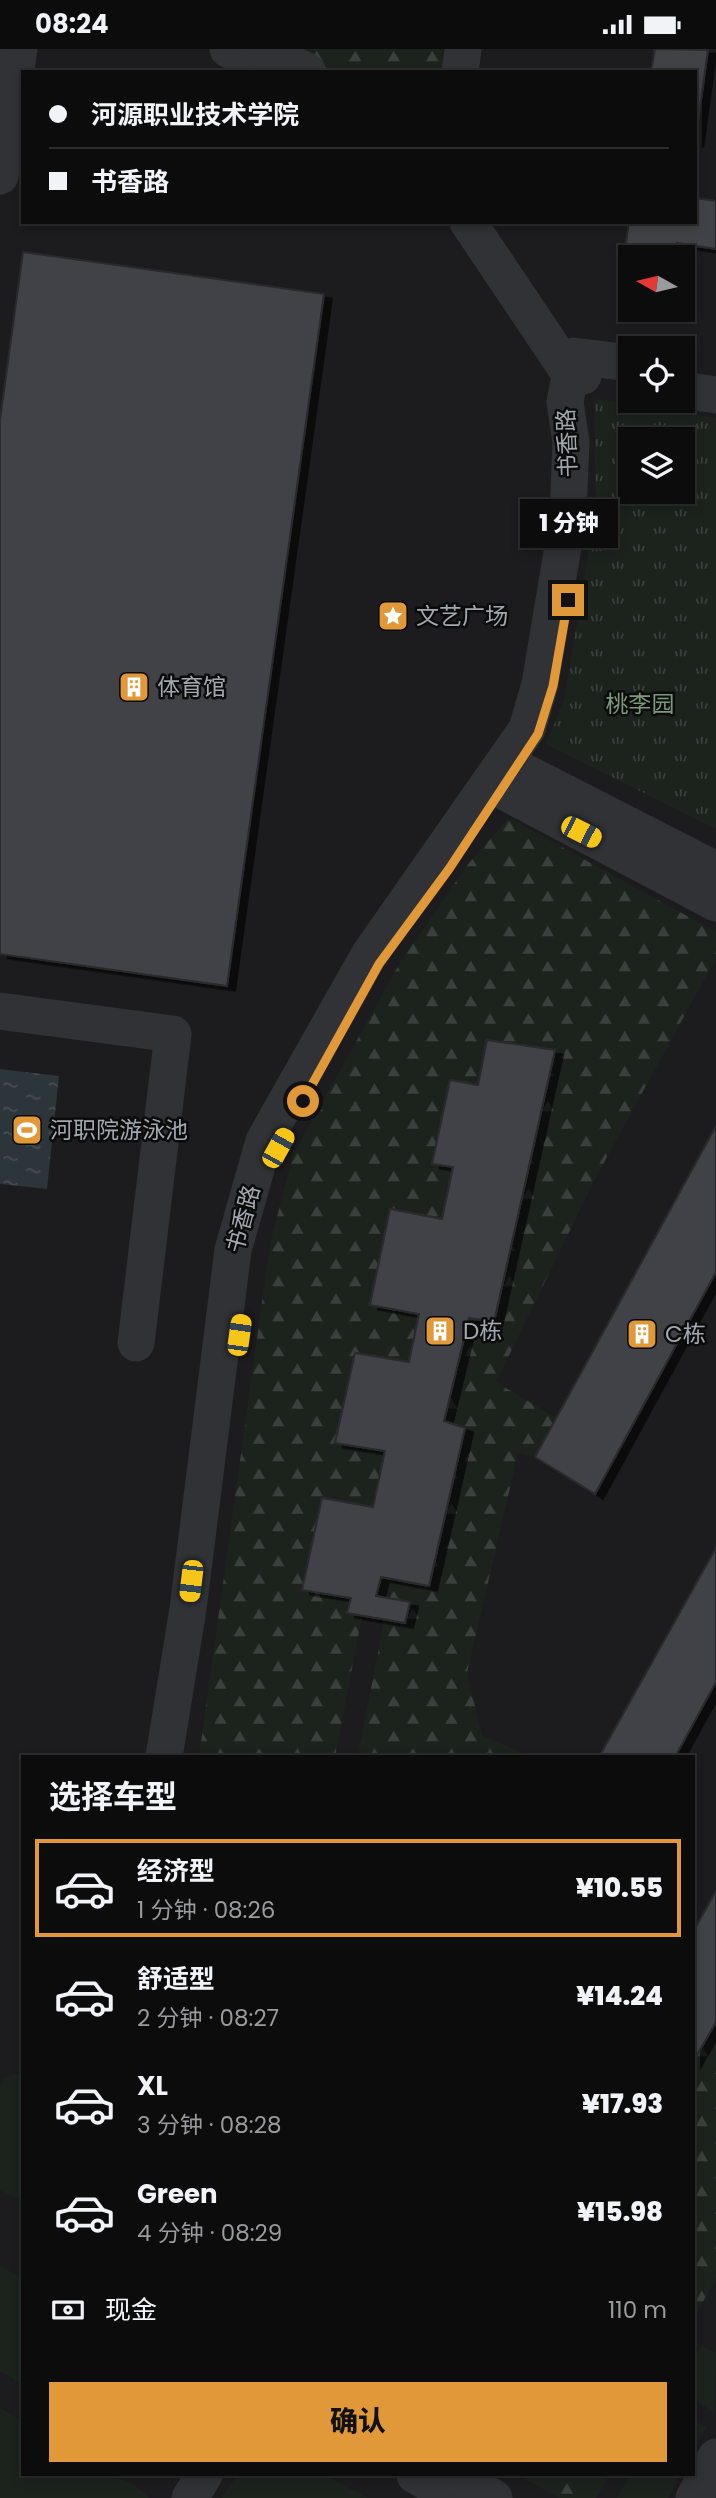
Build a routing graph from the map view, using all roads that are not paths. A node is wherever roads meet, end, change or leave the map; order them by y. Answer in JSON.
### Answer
{"nodes":[{"id":1,"x":19,"y":49,"type":"edge"},
{"id":2,"x":228,"y":49,"type":"edge"},
{"id":3,"x":263,"y":49,"type":"edge"},
{"id":4,"x":463,"y":49,"type":"edge"},
{"id":5,"x":268,"y":70,"type":"edge"},
{"id":6,"x":304,"y":70,"type":"edge"},
{"id":7,"x":460,"y":70,"type":"edge"},
{"id":8,"x":0,"y":176,"type":"edge"},
{"id":9,"x":470,"y":224,"type":"edge"},
{"id":10,"x":490,"y":224,"type":"edge"},
{"id":11,"x":618,"y":364,"type":"edge"},
{"id":12,"x":580,"y":366,"type":"junction"},
{"id":13,"x":695,"y":372,"type":"edge"},
{"id":14,"x":716,"y":374,"type":"edge"},
{"id":15,"x":618,"y":379,"type":"edge"},
{"id":16,"x":695,"y":392,"type":"edge"},
{"id":17,"x":716,"y":395,"type":"edge"},
{"id":18,"x":503,"y":776,"type":"junction"},
{"id":19,"x":716,"y":870,"type":"edge"},
{"id":20,"x":716,"y":903,"type":"edge"},
{"id":21,"x":0,"y":1011,"type":"edge"},
{"id":22,"x":135,"y":1343,"type":"dead end"},
{"id":23,"x":164,"y":1755,"type":"edge"},
{"id":24,"x":180,"y":1755,"type":"edge"},
{"id":25,"x":716,"y":2457,"type":"edge"},
{"id":26,"x":203,"y":2476,"type":"edge"},
{"id":27,"x":417,"y":2476,"type":"edge"},
{"id":28,"x":456,"y":2476,"type":"edge"},
{"id":29,"x":190,"y":2498,"type":"edge"},
{"id":30,"x":454,"y":2498,"type":"edge"},
{"id":31,"x":494,"y":2498,"type":"edge"},
{"id":32,"x":694,"y":2498,"type":"edge"}],
"edges":[{"from":1,"to":8,"type":"street"},
{"from":2,"to":5,"type":"street"},
{"from":3,"to":6,"type":"street"},
{"from":4,"to":7,"type":"street"},
{"from":9,"to":12,"type":"street"},
{"from":10,"to":12,"type":"street"},
{"from":11,"to":12,"type":"street"},
{"from":12,"to":15,"type":"street","name":"书香路"},
{"from":12,"to":18,"type":"street","name":"书香路"},
{"from":13,"to":14,"type":"street"},
{"from":16,"to":17,"type":"street"},
{"from":18,"to":19,"type":"street"},
{"from":18,"to":20,"type":"street"},
{"from":18,"to":23,"type":"street","name":"书香路"},
{"from":18,"to":24,"type":"street","name":"书香路"},
{"from":21,"to":22,"type":"street"},
{"from":25,"to":32,"type":"street"},
{"from":26,"to":29,"type":"street"},
{"from":27,"to":30,"type":"street"},
{"from":28,"to":31,"type":"street"}]}
